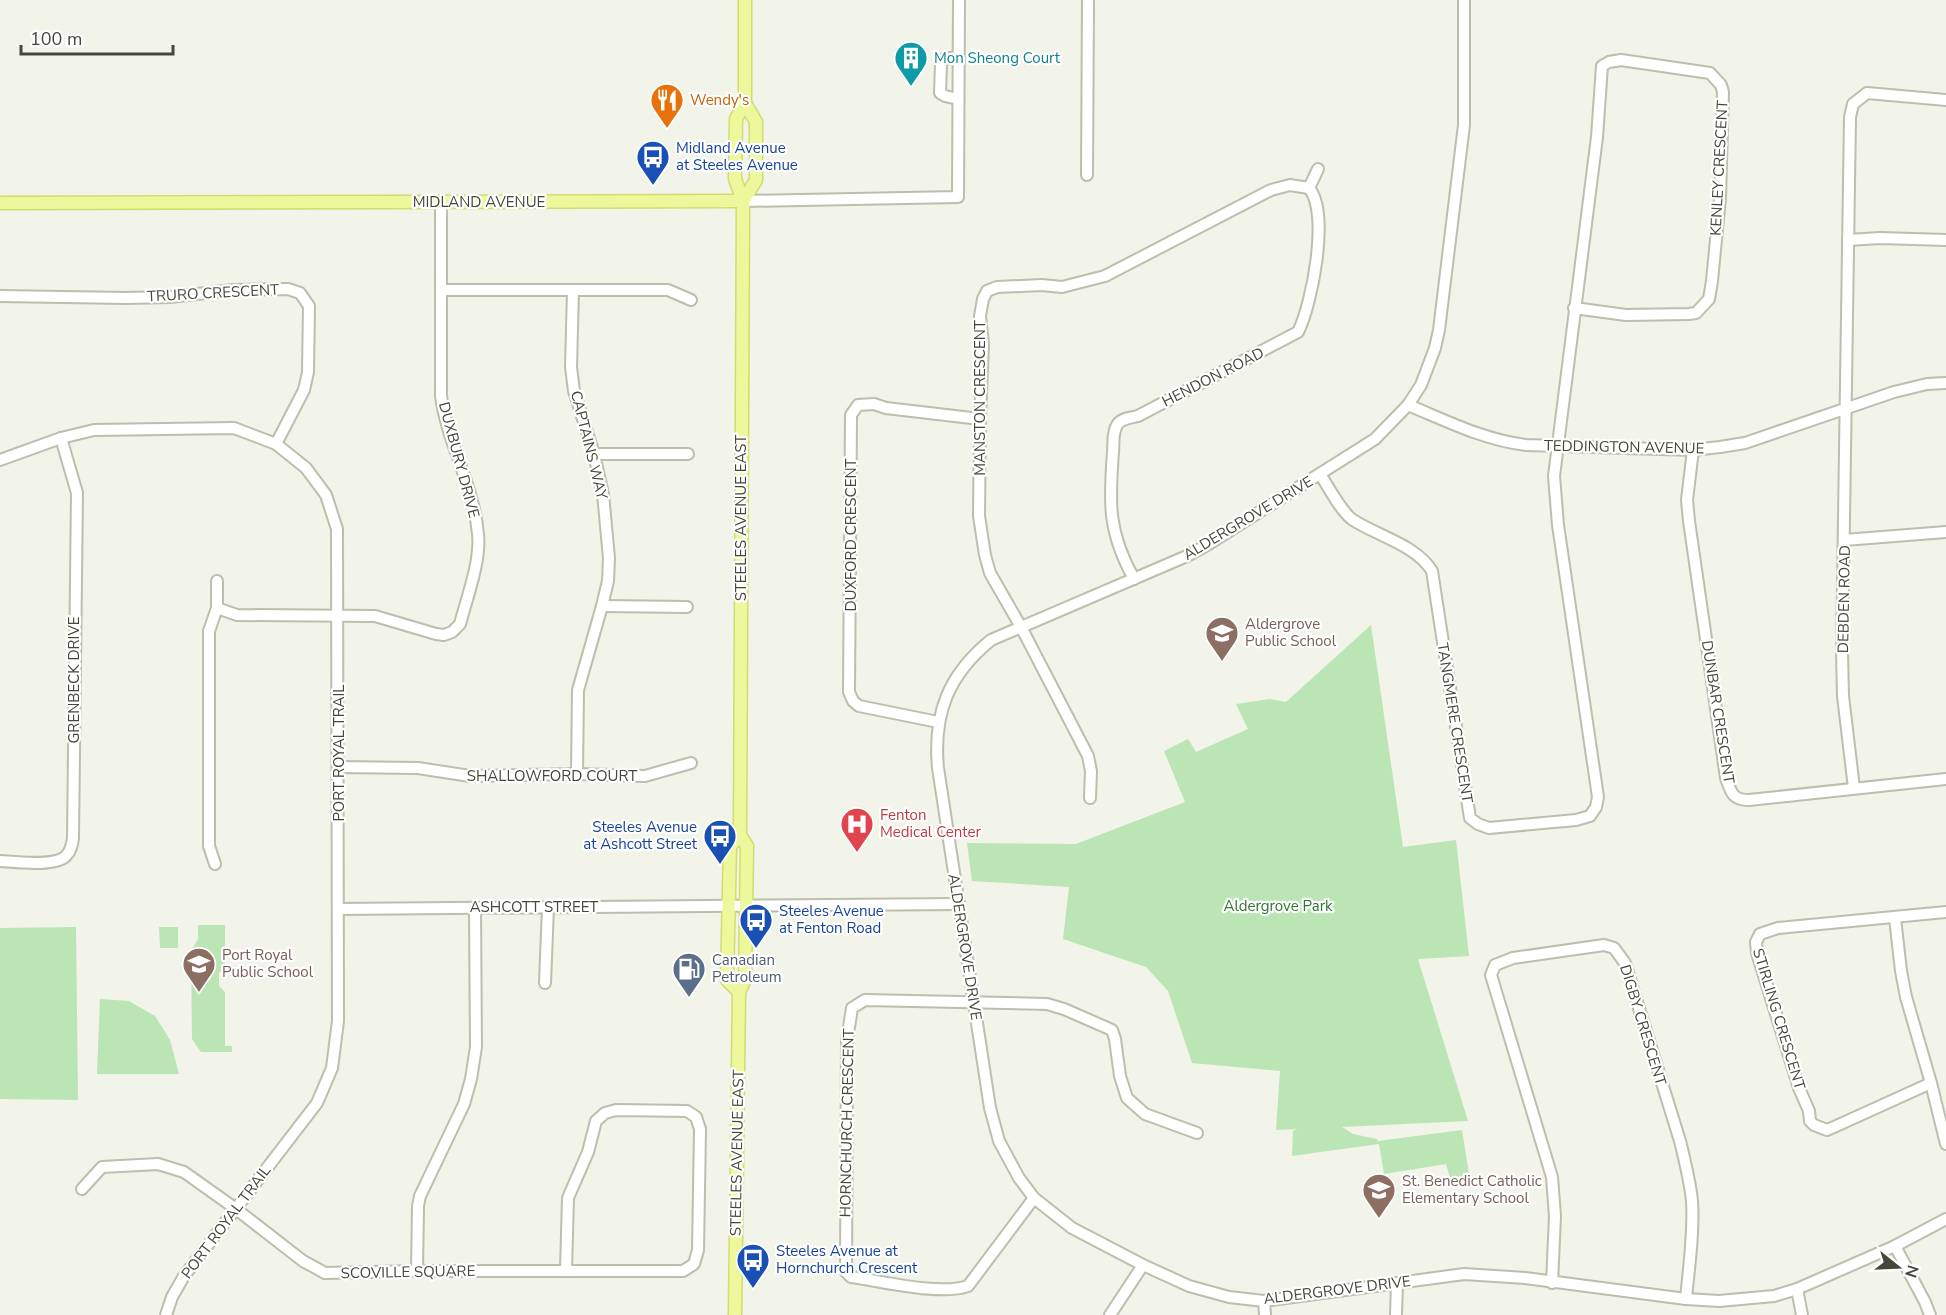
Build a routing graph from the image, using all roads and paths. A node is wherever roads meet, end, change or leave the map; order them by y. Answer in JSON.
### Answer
{"nodes":[{"id":1,"x":745,"y":0,"type":"edge"},
{"id":2,"x":959,"y":0,"type":"edge"},
{"id":3,"x":1088,"y":0,"type":"edge"},
{"id":4,"x":1464,"y":0,"type":"edge"},
{"id":5,"x":958,"y":57,"type":"junction"},
{"id":6,"x":958,"y":99,"type":"junction"},
{"id":7,"x":1946,"y":100,"type":"edge"},
{"id":8,"x":746,"y":103,"type":"junction"},
{"id":9,"x":1318,"y":169,"type":"dead end"},
{"id":10,"x":1087,"y":175,"type":"dead end"},
{"id":11,"x":1309,"y":188,"type":"junction"},
{"id":12,"x":743,"y":201,"type":"junction"},
{"id":13,"x":441,"y":202,"type":"junction"},
{"id":14,"x":0,"y":203,"type":"edge"},
{"id":15,"x":1848,"y":240,"type":"junction"},
{"id":16,"x":1946,"y":240,"type":"edge"},
{"id":17,"x":442,"y":290,"type":"junction"},
{"id":18,"x":573,"y":291,"type":"junction"},
{"id":19,"x":0,"y":297,"type":"edge"},
{"id":20,"x":691,"y":300,"type":"dead end"},
{"id":21,"x":1574,"y":308,"type":"junction"},
{"id":22,"x":1946,"y":383,"type":"edge"},
{"id":23,"x":1408,"y":405,"type":"junction"},
{"id":24,"x":1846,"y":409,"type":"junction"},
{"id":25,"x":980,"y":418,"type":"junction"},
{"id":26,"x":61,"y":438,"type":"junction"},
{"id":27,"x":276,"y":444,"type":"junction"},
{"id":28,"x":1558,"y":447,"type":"junction"},
{"id":29,"x":1693,"y":450,"type":"junction"},
{"id":30,"x":594,"y":454,"type":"junction"},
{"id":31,"x":688,"y":454,"type":"dead end"},
{"id":32,"x":0,"y":460,"type":"edge"},
{"id":33,"x":1320,"y":474,"type":"junction"},
{"id":34,"x":1946,"y":532,"type":"edge"},
{"id":35,"x":1844,"y":540,"type":"junction"},
{"id":36,"x":1134,"y":579,"type":"junction"},
{"id":37,"x":217,"y":581,"type":"dead end"},
{"id":38,"x":602,"y":606,"type":"junction"},
{"id":39,"x":687,"y":607,"type":"dead end"},
{"id":40,"x":217,"y":608,"type":"junction"},
{"id":41,"x":339,"y":616,"type":"junction"},
{"id":42,"x":1021,"y":627,"type":"junction"},
{"id":43,"x":938,"y":722,"type":"junction"},
{"id":44,"x":692,"y":763,"type":"dead end"},
{"id":45,"x":339,"y":766,"type":"junction"},
{"id":46,"x":577,"y":774,"type":"junction"},
{"id":47,"x":1946,"y":779,"type":"edge"},
{"id":48,"x":1854,"y":788,"type":"junction"},
{"id":49,"x":1090,"y":798,"type":"dead end"},
{"id":50,"x":740,"y":835,"type":"junction"},
{"id":51,"x":0,"y":861,"type":"edge"},
{"id":52,"x":214,"y":864,"type":"dead end"},
{"id":53,"x":959,"y":904,"type":"junction"},
{"id":54,"x":729,"y":906,"type":"junction"},
{"id":55,"x":746,"y":906,"type":"junction"},
{"id":56,"x":548,"y":907,"type":"junction"},
{"id":57,"x":475,"y":908,"type":"junction"},
{"id":58,"x":339,"y":909,"type":"junction"},
{"id":59,"x":1946,"y":912,"type":"edge"},
{"id":60,"x":1895,"y":918,"type":"junction"},
{"id":61,"x":545,"y":982,"type":"dead end"},
{"id":62,"x":739,"y":992,"type":"junction"},
{"id":63,"x":974,"y":1004,"type":"junction"},
{"id":64,"x":1931,"y":1083,"type":"junction"},
{"id":65,"x":1197,"y":1133,"type":"dead end"},
{"id":66,"x":1946,"y":1144,"type":"edge"},
{"id":67,"x":82,"y":1189,"type":"dead end"},
{"id":68,"x":1034,"y":1198,"type":"junction"},
{"id":69,"x":236,"y":1209,"type":"junction"},
{"id":70,"x":1946,"y":1219,"type":"edge"},
{"id":71,"x":1895,"y":1246,"type":"junction"},
{"id":72,"x":1143,"y":1265,"type":"junction"},
{"id":73,"x":417,"y":1270,"type":"junction"},
{"id":74,"x":566,"y":1270,"type":"junction"},
{"id":75,"x":1397,"y":1283,"type":"junction"},
{"id":76,"x":1552,"y":1283,"type":"junction"},
{"id":77,"x":1797,"y":1289,"type":"junction"},
{"id":78,"x":1686,"y":1299,"type":"junction"},
{"id":79,"x":1264,"y":1301,"type":"junction"},
{"id":80,"x":166,"y":1315,"type":"edge"},
{"id":81,"x":735,"y":1315,"type":"edge"},
{"id":82,"x":1110,"y":1315,"type":"edge"},
{"id":83,"x":1265,"y":1315,"type":"edge"},
{"id":84,"x":1396,"y":1315,"type":"edge"},
{"id":85,"x":1802,"y":1315,"type":"edge"},
{"id":86,"x":1930,"y":1315,"type":"edge"}],
"edges":[{"from":1,"to":8,"type":"main road","name":"STEELES AVENUE EAST"},
{"from":2,"to":5,"type":"street"},
{"from":3,"to":10,"type":"street"},
{"from":4,"to":23,"type":"street","name":"ALDERGROVE DRIVE"},
{"from":5,"to":6,"type":"street"},
{"from":5,"to":6,"type":"street"},
{"from":6,"to":12,"type":"street","name":"MIDLAND AVENUE"},
{"from":7,"to":15,"type":"street","name":"DEBDEN ROAD"},
{"from":8,"to":12,"type":"main road","name":"STEELES AVENUE EAST"},
{"from":8,"to":12,"type":"main road","name":"STEELES AVENUE EAST"},
{"from":9,"to":11,"type":"street"},
{"from":11,"to":25,"type":"street","name":"MANSTON CRESCENT"},
{"from":11,"to":36,"type":"street","name":"HENDON ROAD"},
{"from":12,"to":13,"type":"main road","name":"MIDLAND AVENUE"},
{"from":12,"to":50,"type":"main road","name":"STEELES AVENUE EAST"},
{"from":13,"to":14,"type":"main road","name":"MIDLAND AVENUE"},
{"from":13,"to":17,"type":"street","name":"DUXBURY DRIVE"},
{"from":15,"to":16,"type":"street"},
{"from":15,"to":24,"type":"street","name":"DEBDEN ROAD"},
{"from":17,"to":18,"type":"street"},
{"from":17,"to":41,"type":"street","name":"DUXBURY DRIVE"},
{"from":18,"to":20,"type":"street"},
{"from":18,"to":30,"type":"street","name":"CAPTAINS WAY"},
{"from":19,"to":27,"type":"street","name":"TRURO CRESCENT"},
{"from":21,"to":21,"type":"street","name":"KENLEY CRESCENT"},
{"from":21,"to":28,"type":"street","name":"KENLEY CRESCENT"},
{"from":22,"to":24,"type":"street","name":"TEDDINGTON AVENUE"},
{"from":23,"to":28,"type":"street","name":"TEDDINGTON AVENUE"},
{"from":23,"to":33,"type":"street","name":"ALDERGROVE DRIVE"},
{"from":24,"to":29,"type":"street","name":"TEDDINGTON AVENUE"},
{"from":24,"to":35,"type":"street","name":"DEBDEN ROAD"},
{"from":25,"to":42,"type":"street","name":"MANSTON CRESCENT"},
{"from":25,"to":43,"type":"street","name":"DUXFORD CRESCENT"},
{"from":26,"to":27,"type":"street","name":"PORT ROYAL TRAIL"},
{"from":26,"to":32,"type":"street","name":"PORT ROYAL TRAIL"},
{"from":26,"to":51,"type":"street","name":"GRENBECK DRIVE"},
{"from":27,"to":41,"type":"street","name":"PORT ROYAL TRAIL"},
{"from":28,"to":29,"type":"street","name":"TEDDINGTON AVENUE"},
{"from":28,"to":33,"type":"street","name":"TANGMERE CRESCENT"},
{"from":29,"to":48,"type":"street","name":"DUNBAR CRESCENT"},
{"from":30,"to":31,"type":"street"},
{"from":30,"to":38,"type":"street","name":"CAPTAINS WAY"},
{"from":33,"to":36,"type":"street","name":"ALDERGROVE DRIVE"},
{"from":34,"to":35,"type":"street"},
{"from":35,"to":48,"type":"street","name":"DEBDEN ROAD"},
{"from":36,"to":42,"type":"street","name":"ALDERGROVE DRIVE"},
{"from":37,"to":40,"type":"street"},
{"from":38,"to":39,"type":"street"},
{"from":38,"to":46,"type":"street","name":"CAPTAINS WAY"},
{"from":40,"to":41,"type":"street","name":"DUXBURY DRIVE"},
{"from":40,"to":52,"type":"street"},
{"from":41,"to":45,"type":"street","name":"PORT ROYAL TRAIL"},
{"from":42,"to":43,"type":"street","name":"ALDERGROVE DRIVE"},
{"from":42,"to":49,"type":"street","name":"MANSTON CRESCENT"},
{"from":43,"to":53,"type":"street","name":"ALDERGROVE DRIVE"},
{"from":44,"to":46,"type":"street","name":"SHALLOWFORD COURT"},
{"from":45,"to":46,"type":"street","name":"SHALLOWFORD COURT"},
{"from":45,"to":58,"type":"street","name":"PORT ROYAL TRAIL"},
{"from":47,"to":48,"type":"street","name":"DUNBAR CRESCENT"},
{"from":50,"to":54,"type":"main road","name":"STEELES AVENUE EAST"},
{"from":50,"to":55,"type":"main road","name":"STEELES AVENUE EAST"},
{"from":53,"to":55,"type":"street","name":"ASHCOTT STREET"},
{"from":53,"to":63,"type":"street","name":"ALDERGROVE DRIVE"},
{"from":54,"to":55,"type":"street","name":"ASHCOTT STREET"},
{"from":54,"to":56,"type":"street","name":"ASHCOTT STREET"},
{"from":54,"to":62,"type":"main road","name":"STEELES AVENUE EAST"},
{"from":55,"to":62,"type":"main road","name":"STEELES AVENUE EAST"},
{"from":56,"to":57,"type":"street","name":"ASHCOTT STREET"},
{"from":56,"to":61,"type":"street"},
{"from":57,"to":58,"type":"street","name":"ASHCOTT STREET"},
{"from":57,"to":73,"type":"street"},
{"from":58,"to":69,"type":"street","name":"PORT ROYAL TRAIL"},
{"from":59,"to":60,"type":"street","name":"STIRLING CRESCENT"},
{"from":60,"to":64,"type":"street"},
{"from":60,"to":64,"type":"street","name":"STIRLING CRESCENT"},
{"from":62,"to":81,"type":"main road","name":"STEELES AVENUE EAST"},
{"from":63,"to":65,"type":"street"},
{"from":63,"to":68,"type":"street","name":"ALDERGROVE DRIVE"},
{"from":63,"to":68,"type":"street","name":"HORNCHURCH CRESCENT"},
{"from":64,"to":66,"type":"street"},
{"from":67,"to":69,"type":"street","name":"SCOVILLE SQUARE"},
{"from":68,"to":72,"type":"street","name":"ALDERGROVE DRIVE"},
{"from":69,"to":73,"type":"street","name":"SCOVILLE SQUARE"},
{"from":69,"to":80,"type":"street","name":"PORT ROYAL TRAIL"},
{"from":70,"to":71,"type":"street","name":"ALDERGROVE DRIVE"},
{"from":71,"to":77,"type":"street","name":"ALDERGROVE DRIVE"},
{"from":71,"to":86,"type":"street"},
{"from":72,"to":79,"type":"street","name":"ALDERGROVE DRIVE"},
{"from":72,"to":82,"type":"street"},
{"from":73,"to":74,"type":"street","name":"SCOVILLE SQUARE"},
{"from":74,"to":74,"type":"street","name":"SCOVILLE SQUARE"},
{"from":75,"to":76,"type":"street","name":"ALDERGROVE DRIVE"},
{"from":75,"to":79,"type":"street","name":"ALDERGROVE DRIVE"},
{"from":75,"to":84,"type":"street"},
{"from":76,"to":78,"type":"street","name":"ALDERGROVE DRIVE"},
{"from":76,"to":78,"type":"street","name":"DIGBY CRESCENT"},
{"from":77,"to":78,"type":"street","name":"ALDERGROVE DRIVE"},
{"from":77,"to":85,"type":"street"},
{"from":79,"to":83,"type":"street"}]}
